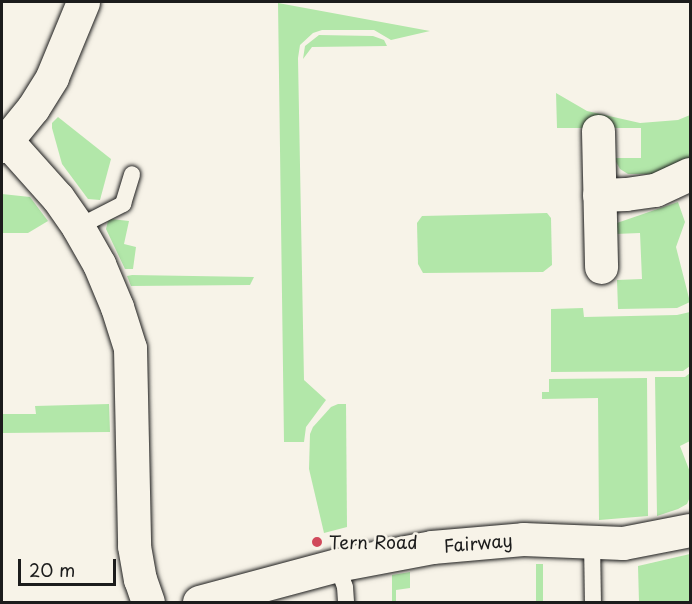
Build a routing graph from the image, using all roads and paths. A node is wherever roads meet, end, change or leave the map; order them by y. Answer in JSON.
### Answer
{"nodes":[{"id":1,"x":83,"y":2,"type":"edge"},
{"id":2,"x":598,"y":131,"type":"dead end"},
{"id":3,"x":4,"y":144,"type":"edge"},
{"id":4,"x":132,"y":174,"type":"dead end"},
{"id":5,"x":690,"y":174,"type":"edge"},
{"id":6,"x":599,"y":195,"type":"junction"},
{"id":7,"x":78,"y":227,"type":"junction"},
{"id":8,"x":601,"y":267,"type":"dead end"},
{"id":9,"x":690,"y":530,"type":"edge"},
{"id":10,"x":592,"y":541,"type":"junction"},
{"id":11,"x":337,"y":565,"type":"junction"},
{"id":12,"x":148,"y":603,"type":"edge"},
{"id":13,"x":199,"y":603,"type":"edge"},
{"id":14,"x":346,"y":603,"type":"edge"},
{"id":15,"x":593,"y":603,"type":"edge"}],
"edges":[{"from":1,"to":3,"type":"street"},
{"from":2,"to":6,"type":"street"},
{"from":3,"to":7,"type":"street"},
{"from":4,"to":7,"type":"lane"},
{"from":5,"to":6,"type":"street"},
{"from":6,"to":8,"type":"street"},
{"from":7,"to":12,"type":"street"},
{"from":9,"to":10,"type":"street","name":"Fairway"},
{"from":10,"to":11,"type":"street","name":"Fairway"},
{"from":10,"to":15,"type":"lane"},
{"from":11,"to":13,"type":"street","name":"Fairway"},
{"from":11,"to":14,"type":"lane"}]}
